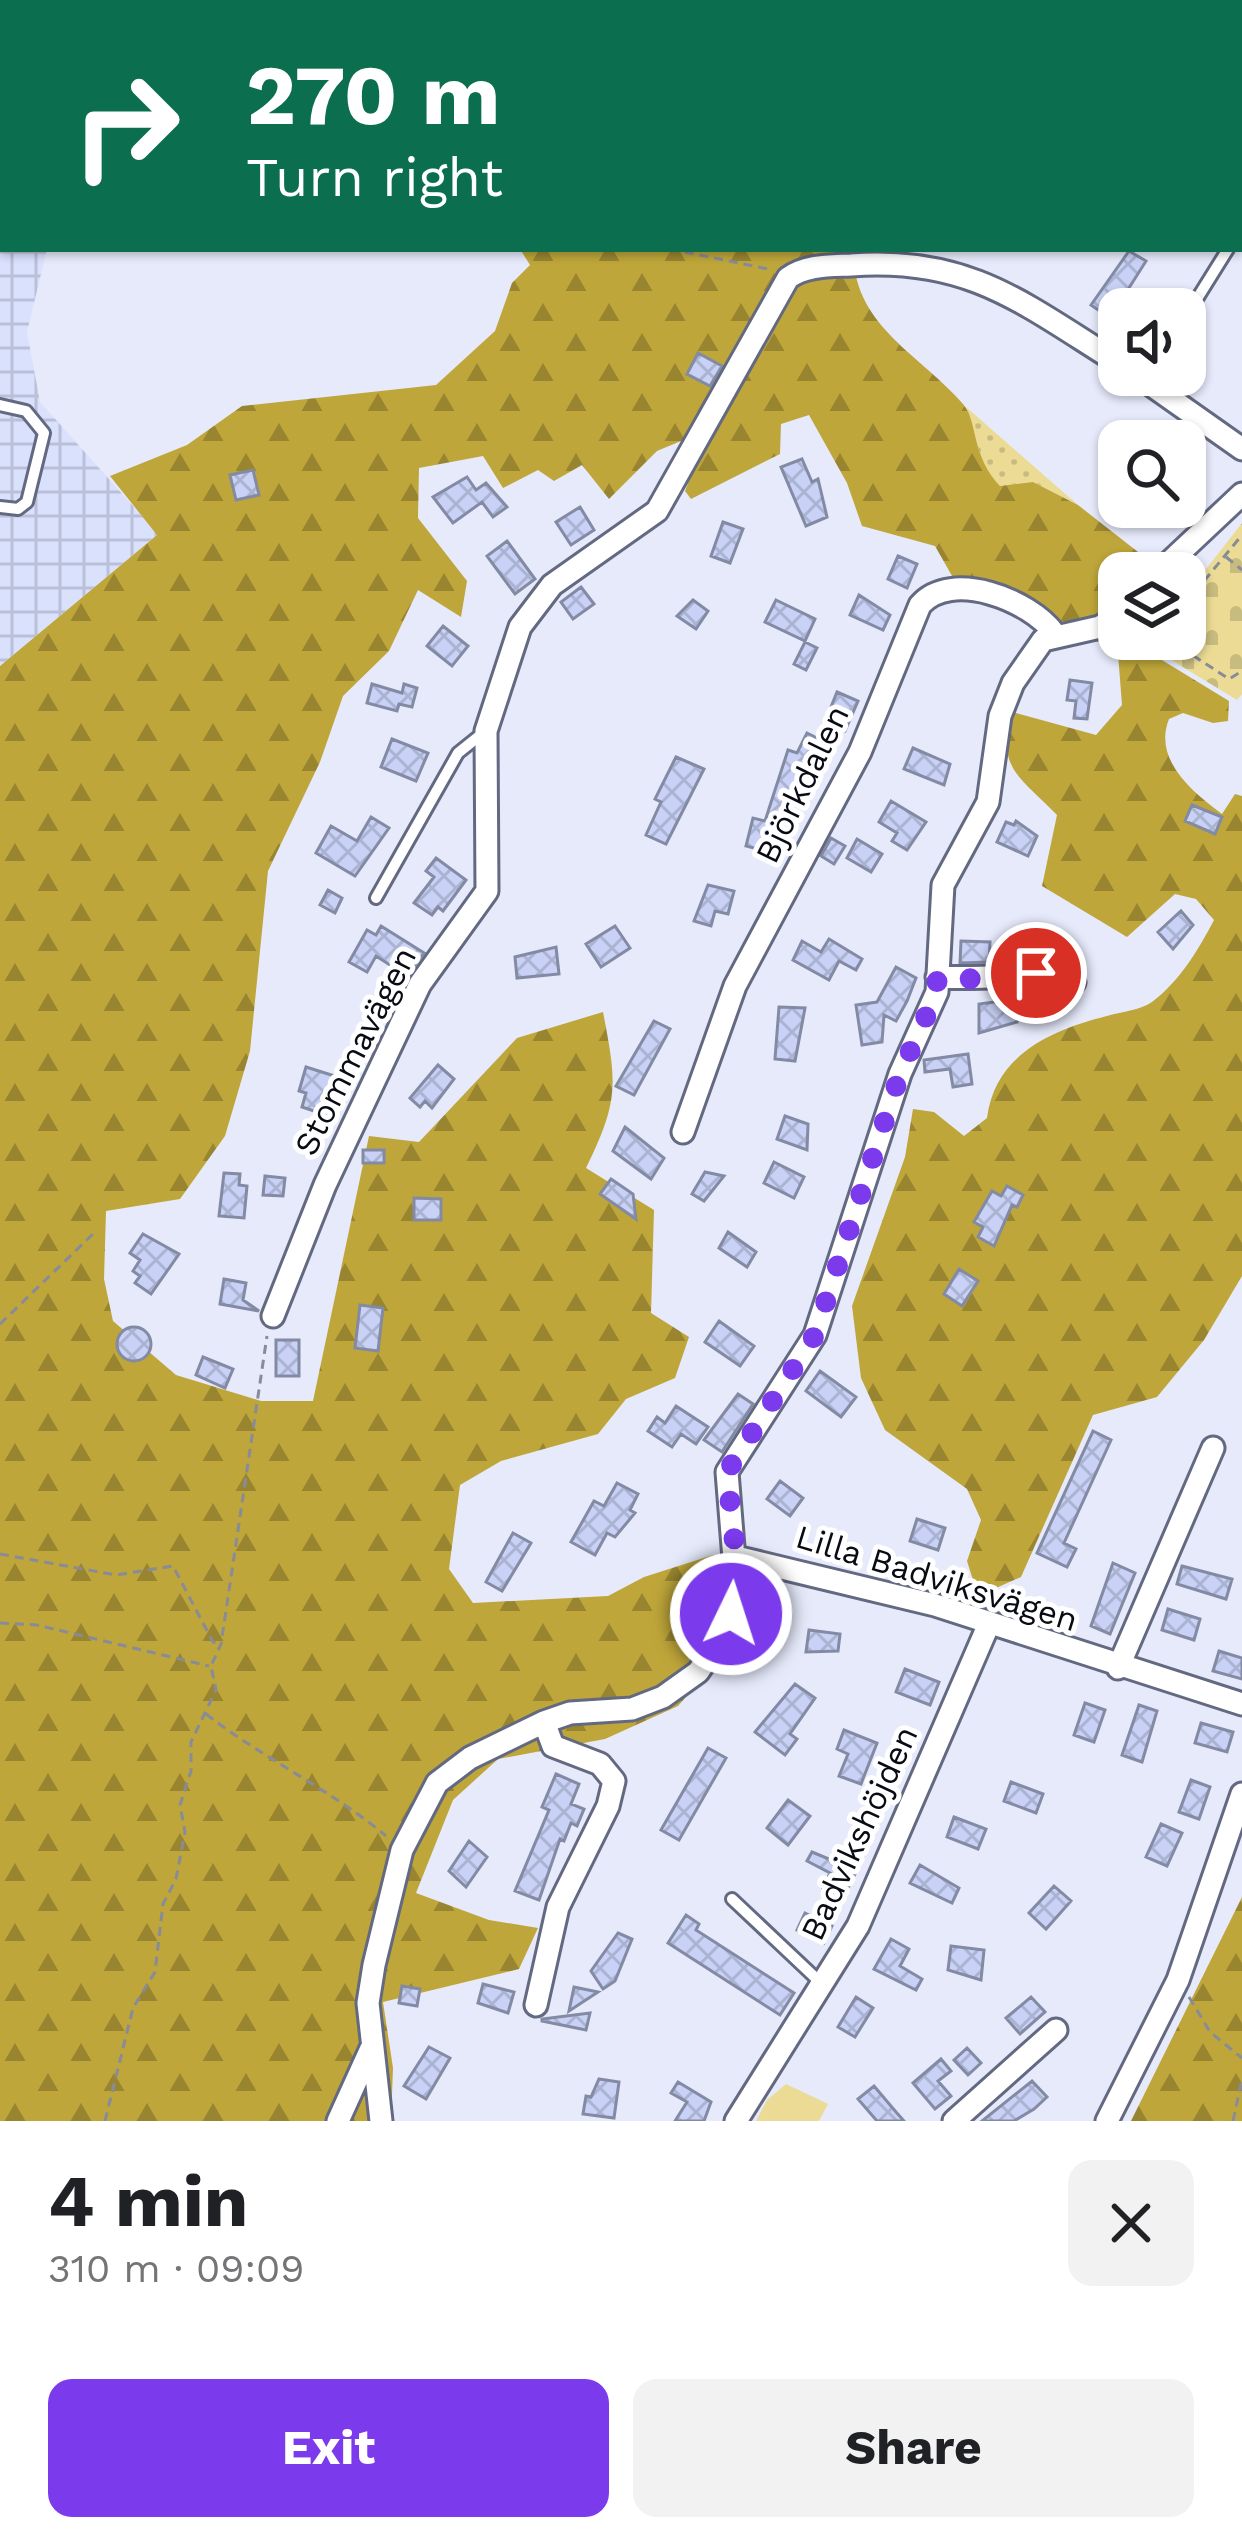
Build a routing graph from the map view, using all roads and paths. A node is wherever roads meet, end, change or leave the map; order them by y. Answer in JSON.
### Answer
{"nodes":[{"id":1,"x":684,"y":252,"type":"edge"},
{"id":2,"x":1226,"y":252,"type":"edge"},
{"id":3,"x":799,"y":271,"type":"junction"},
{"id":4,"x":1204,"y":288,"type":"edge"},
{"id":5,"x":1098,"y":351,"type":"edge"},
{"id":6,"x":1169,"y":396,"type":"edge"},
{"id":7,"x":0,"y":405,"type":"edge"},
{"id":8,"x":1242,"y":449,"type":"edge"},
{"id":9,"x":1242,"y":494,"type":"edge"},
{"id":10,"x":0,"y":506,"type":"edge"},
{"id":11,"x":1242,"y":536,"type":"edge"},
{"id":12,"x":1180,"y":552,"type":"edge"},
{"id":13,"x":1225,"y":556,"type":"junction"},
{"id":14,"x":1242,"y":570,"type":"edge"},
{"id":15,"x":1206,"y":579,"type":"edge"},
{"id":16,"x":1098,"y":628,"type":"edge"},
{"id":17,"x":1054,"y":633,"type":"junction"},
{"id":18,"x":1200,"y":660,"type":"edge"},
{"id":19,"x":1242,"y":671,"type":"edge"},
{"id":20,"x":486,"y":731,"type":"junction"},
{"id":21,"x":376,"y":898,"type":"dead end"},
{"id":22,"x":937,"y":977,"type":"junction"},
{"id":23,"x":1074,"y":982,"type":"dead end"},
{"id":24,"x":683,"y":1132,"type":"dead end"},
{"id":25,"x":95,"y":1232,"type":"dead end"},
{"id":26,"x":273,"y":1316,"type":"joint"},
{"id":27,"x":0,"y":1324,"type":"edge"},
{"id":28,"x":1214,"y":1448,"type":"dead end"},
{"id":29,"x":0,"y":1554,"type":"edge"},
{"id":30,"x":736,"y":1557,"type":"junction"},
{"id":31,"x":0,"y":1623,"type":"edge"},
{"id":32,"x":988,"y":1626,"type":"junction"},
{"id":33,"x":221,"y":1644,"type":"junction"},
{"id":34,"x":211,"y":1666,"type":"junction"},
{"id":35,"x":1118,"y":1668,"type":"junction"},
{"id":36,"x":1242,"y":1704,"type":"edge"},
{"id":37,"x":205,"y":1713,"type":"junction"},
{"id":38,"x":544,"y":1721,"type":"junction"},
{"id":39,"x":1242,"y":1794,"type":"edge"},
{"id":40,"x":402,"y":1850,"type":"junction"},
{"id":41,"x":733,"y":1899,"type":"dead end"},
{"id":42,"x":1178,"y":1980,"type":"junction"},
{"id":43,"x":822,"y":1984,"type":"junction"},
{"id":44,"x":536,"y":2005,"type":"dead end"},
{"id":45,"x":1056,"y":2030,"type":"dead end"},
{"id":46,"x":372,"y":2046,"type":"junction"},
{"id":47,"x":1242,"y":2058,"type":"edge"},
{"id":48,"x":1242,"y":2079,"type":"edge"},
{"id":49,"x":105,"y":2121,"type":"edge"},
{"id":50,"x":338,"y":2121,"type":"edge"},
{"id":51,"x":381,"y":2121,"type":"edge"},
{"id":52,"x":736,"y":2121,"type":"edge"},
{"id":53,"x":955,"y":2121,"type":"edge"},
{"id":54,"x":1107,"y":2121,"type":"edge"},
{"id":55,"x":1233,"y":2121,"type":"edge"}],
"edges":[{"from":1,"to":3,"type":"path"},
{"from":2,"to":4,"type":"lane"},
{"from":3,"to":5,"type":"street"},
{"from":3,"to":20,"type":"street","name":"Stommavägen"},
{"from":6,"to":8,"type":"street"},
{"from":7,"to":10,"type":"lane"},
{"from":9,"to":12,"type":"street"},
{"from":11,"to":13,"type":"path"},
{"from":13,"to":14,"type":"path"},
{"from":13,"to":15,"type":"path"},
{"from":16,"to":17,"type":"street"},
{"from":17,"to":22,"type":"street"},
{"from":17,"to":24,"type":"street","name":"Björkdalen"},
{"from":18,"to":19,"type":"path"},
{"from":20,"to":21,"type":"lane"},
{"from":20,"to":26,"type":"street","name":"Stommavägen"},
{"from":22,"to":23,"type":"street"},
{"from":22,"to":30,"type":"street"},
{"from":25,"to":27,"type":"path"},
{"from":26,"to":33,"type":"path"},
{"from":28,"to":35,"type":"street"},
{"from":29,"to":33,"type":"path"},
{"from":30,"to":32,"type":"street","name":"Lilla Badviksvägen"},
{"from":30,"to":38,"type":"street"},
{"from":31,"to":34,"type":"path"},
{"from":32,"to":35,"type":"street","name":"Lilla Badviksvägen"},
{"from":32,"to":43,"type":"street","name":"Badvikshöjden"},
{"from":33,"to":34,"type":"path"},
{"from":34,"to":37,"type":"path"},
{"from":35,"to":36,"type":"street","name":"Lilla Badviksvägen"},
{"from":37,"to":40,"type":"path"},
{"from":37,"to":49,"type":"path"},
{"from":38,"to":40,"type":"street"},
{"from":38,"to":44,"type":"street"},
{"from":39,"to":42,"type":"street"},
{"from":40,"to":46,"type":"street"},
{"from":41,"to":43,"type":"lane"},
{"from":42,"to":47,"type":"path"},
{"from":42,"to":54,"type":"street"},
{"from":43,"to":52,"type":"street","name":"Badvikshöjden"},
{"from":45,"to":53,"type":"street"},
{"from":46,"to":50,"type":"street"},
{"from":46,"to":51,"type":"street"},
{"from":48,"to":55,"type":"path"}]}
